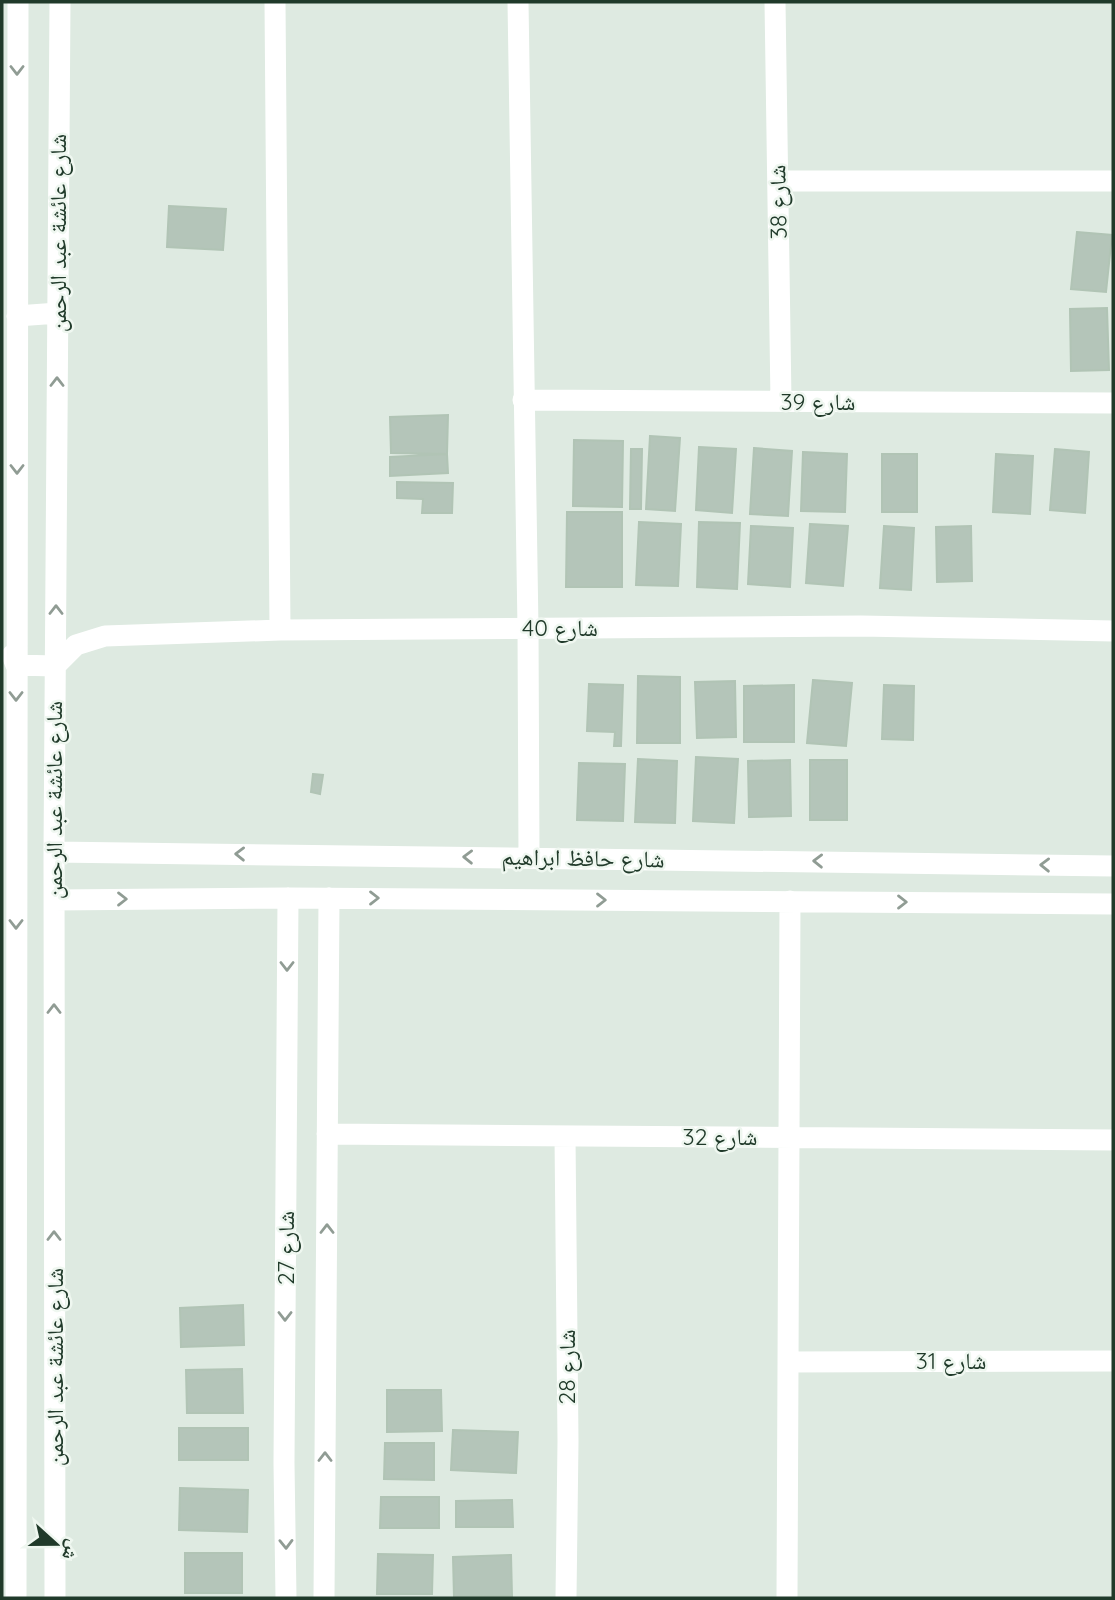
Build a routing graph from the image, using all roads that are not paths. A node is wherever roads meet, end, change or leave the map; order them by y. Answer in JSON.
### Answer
{"nodes":[{"id":1,"x":18,"y":2,"type":"edge"},
{"id":2,"x":60,"y":2,"type":"edge"},
{"id":3,"x":275,"y":2,"type":"edge"},
{"id":4,"x":518,"y":2,"type":"edge"},
{"id":5,"x":775,"y":2,"type":"edge"},
{"id":6,"x":778,"y":181,"type":"junction"},
{"id":7,"x":1113,"y":181,"type":"edge"},
{"id":8,"x":58,"y":313,"type":"junction"},
{"id":9,"x":17,"y":316,"type":"junction"},
{"id":10,"x":523,"y":400,"type":"junction"},
{"id":11,"x":781,"y":401,"type":"junction"},
{"id":12,"x":1113,"y":403,"type":"edge"},
{"id":13,"x":9,"y":419,"type":"edge"},
{"id":14,"x":528,"y":628,"type":"junction"},
{"id":15,"x":2,"y":630,"type":"edge"},
{"id":16,"x":280,"y":630,"type":"junction"},
{"id":17,"x":1113,"y":631,"type":"edge"},
{"id":18,"x":16,"y":665,"type":"junction"},
{"id":19,"x":55,"y":666,"type":"junction"},
{"id":20,"x":54,"y":852,"type":"junction"},
{"id":21,"x":529,"y":857,"type":"junction"},
{"id":22,"x":1113,"y":866,"type":"edge"},
{"id":23,"x":288,"y":898,"type":"junction"},
{"id":24,"x":329,"y":898,"type":"junction"},
{"id":25,"x":54,"y":900,"type":"junction"},
{"id":26,"x":790,"y":901,"type":"junction"},
{"id":27,"x":1113,"y":904,"type":"edge"},
{"id":28,"x":327,"y":1134,"type":"junction"},
{"id":29,"x":565,"y":1136,"type":"junction"},
{"id":30,"x":789,"y":1138,"type":"junction"},
{"id":31,"x":1113,"y":1140,"type":"edge"},
{"id":32,"x":8,"y":1143,"type":"edge"},
{"id":33,"x":15,"y":1306,"type":"junction"},
{"id":34,"x":54,"y":1306,"type":"junction"},
{"id":35,"x":1113,"y":1361,"type":"edge"},
{"id":36,"x":788,"y":1362,"type":"junction"},
{"id":37,"x":16,"y":1598,"type":"edge"},
{"id":38,"x":55,"y":1598,"type":"edge"},
{"id":39,"x":286,"y":1598,"type":"edge"},
{"id":40,"x":324,"y":1598,"type":"edge"},
{"id":41,"x":566,"y":1598,"type":"edge"},
{"id":42,"x":787,"y":1598,"type":"edge"}],
"edges":[{"from":1,"to":9,"type":"street","name":"شارع عائشة عبد الرحمن","one_way":true},
{"from":2,"to":8,"type":"street","name":"شارع عائشة عبد الرحمن"},
{"from":3,"to":16,"type":"street"},
{"from":4,"to":10,"type":"street"},
{"from":5,"to":6,"type":"street","name":"شارع 38"},
{"from":6,"to":7,"type":"street"},
{"from":6,"to":11,"type":"street","name":"شارع 38"},
{"from":8,"to":9,"type":"street"},
{"from":19,"to":8,"type":"street","name":"شارع عائشة عبد الرحمن","one_way":true},
{"from":9,"to":13,"type":"street","name":"شارع عائشة عبد الرحمن"},
{"from":10,"to":11,"type":"street","name":"شارع 39"},
{"from":10,"to":14,"type":"street"},
{"from":11,"to":12,"type":"street","name":"شارع 39"},
{"from":13,"to":18,"type":"street","name":"شارع عائشة عبد الرحمن","one_way":true},
{"from":14,"to":16,"type":"street","name":"شارع 40"},
{"from":14,"to":17,"type":"street","name":"شارع 40"},
{"from":14,"to":21,"type":"street"},
{"from":15,"to":18,"type":"street"},
{"from":16,"to":19,"type":"street","name":"شارع 40"},
{"from":18,"to":19,"type":"street"},
{"from":18,"to":32,"type":"street","name":"شارع عائشة عبد الرحمن","one_way":true},
{"from":19,"to":20,"type":"street","name":"شارع عائشة عبد الرحمن"},
{"from":21,"to":20,"type":"street","name":"شارع حافظ ابراهيم","one_way":true},
{"from":20,"to":25,"type":"street","name":"شارع عائشة عبد الرحمن"},
{"from":22,"to":21,"type":"street","name":"شارع حافظ ابراهيم","one_way":true},
{"from":23,"to":24,"type":"street","name":"شارع حافظ ابراهيم"},
{"from":25,"to":23,"type":"street","name":"شارع حافظ ابراهيم","one_way":true},
{"from":23,"to":39,"type":"street","name":"شارع 27","one_way":true},
{"from":24,"to":26,"type":"street","name":"شارع حافظ ابراهيم","one_way":true},
{"from":24,"to":28,"type":"street","name":"شارع 27"},
{"from":34,"to":25,"type":"street","name":"شارع عائشة عبد الرحمن","one_way":true},
{"from":26,"to":27,"type":"street","name":"شارع حافظ ابراهيم","one_way":true},
{"from":26,"to":30,"type":"street"},
{"from":28,"to":29,"type":"street","name":"شارع 32"},
{"from":40,"to":28,"type":"street","name":"شارع 27","one_way":true},
{"from":29,"to":30,"type":"street","name":"شارع 32"},
{"from":29,"to":41,"type":"street","name":"شارع 28"},
{"from":30,"to":31,"type":"street","name":"شارع 32"},
{"from":30,"to":36,"type":"street"},
{"from":32,"to":33,"type":"street","name":"شارع عائشة عبد الرحمن"},
{"from":33,"to":34,"type":"street"},
{"from":33,"to":37,"type":"street","name":"شارع عائشة عبد الرحمن"},
{"from":34,"to":38,"type":"street","name":"شارع عائشة عبد الرحمن"},
{"from":35,"to":36,"type":"street","name":"شارع 31"},
{"from":36,"to":42,"type":"street"}]}
